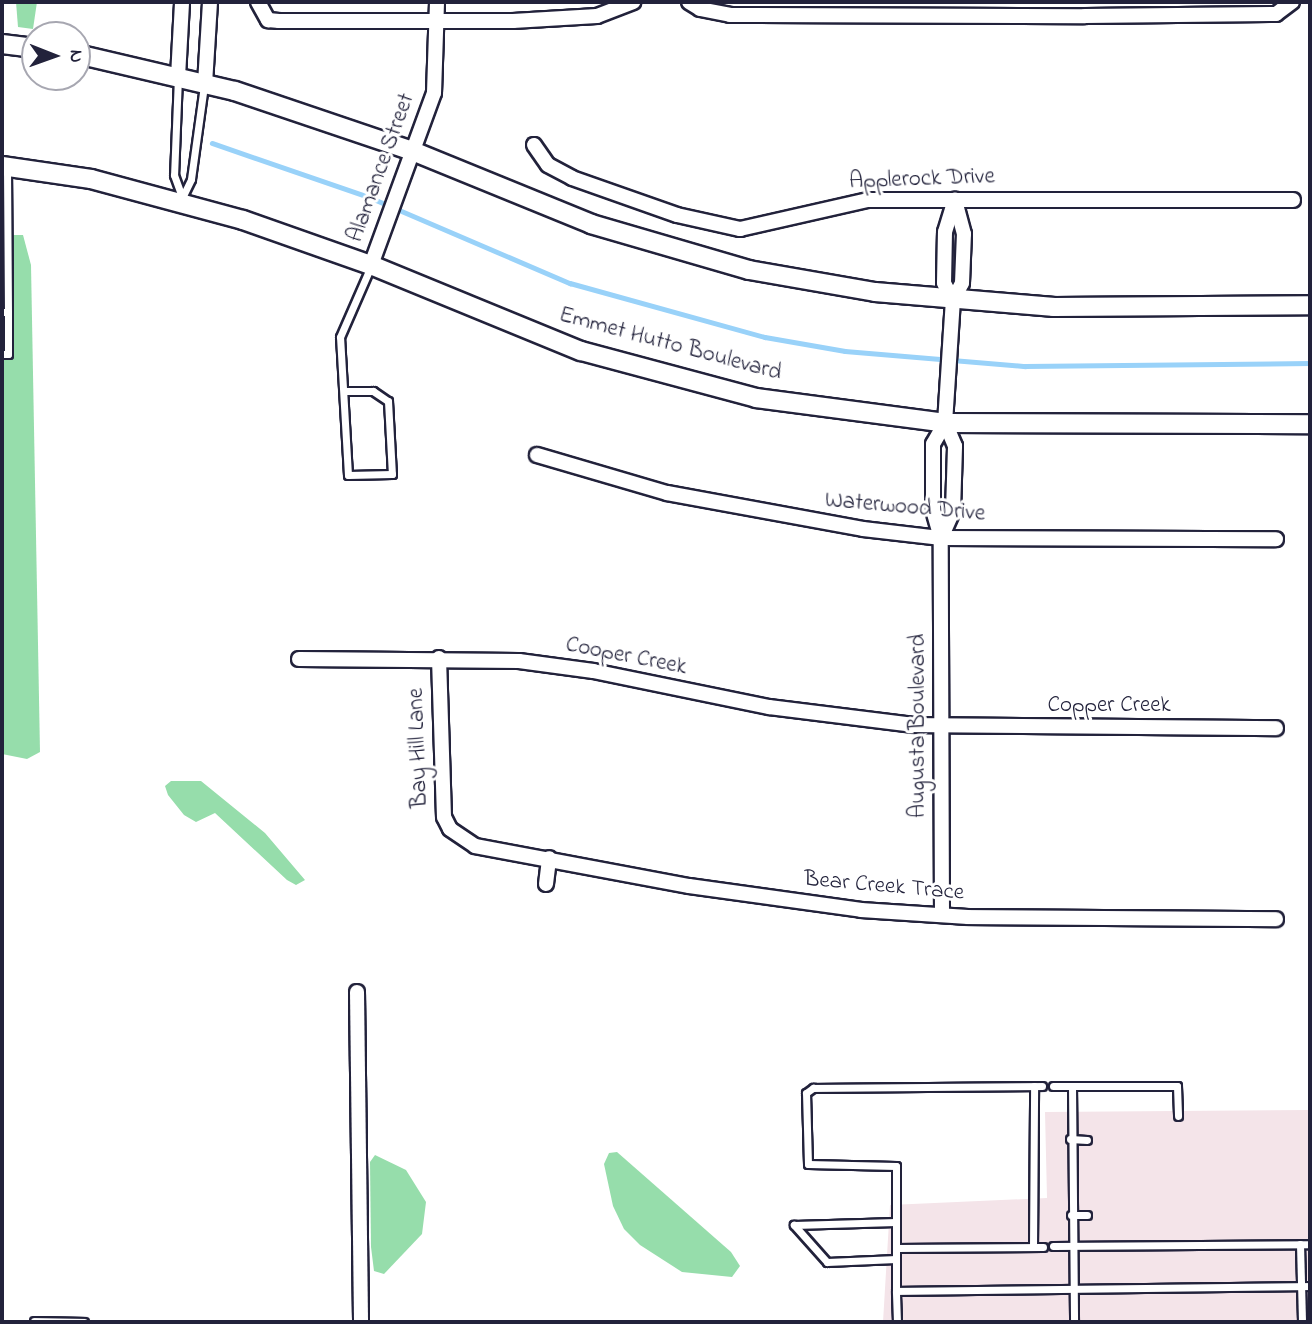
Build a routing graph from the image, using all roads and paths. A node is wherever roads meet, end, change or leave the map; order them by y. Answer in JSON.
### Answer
{"nodes":[{"id":1,"x":182,"y":2,"type":"edge"},
{"id":2,"x":210,"y":2,"type":"edge"},
{"id":3,"x":258,"y":2,"type":"edge"},
{"id":4,"x":437,"y":2,"type":"edge"},
{"id":5,"x":633,"y":2,"type":"edge"},
{"id":6,"x":689,"y":2,"type":"edge"},
{"id":7,"x":1292,"y":2,"type":"edge"},
{"id":8,"x":437,"y":21,"type":"junction"},
{"id":9,"x":2,"y":44,"type":"edge"},
{"id":10,"x":21,"y":46,"type":"edge"},
{"id":11,"x":91,"y":57,"type":"edge"},
{"id":12,"x":178,"y":77,"type":"junction"},
{"id":13,"x":205,"y":84,"type":"junction"},
{"id":14,"x":534,"y":145,"type":"dead end"},
{"id":15,"x":415,"y":152,"type":"junction"},
{"id":16,"x":4,"y":167,"type":"edge"},
{"id":17,"x":180,"y":198,"type":"junction"},
{"id":18,"x":955,"y":200,"type":"junction"},
{"id":19,"x":1293,"y":200,"type":"dead end"},
{"id":20,"x":4,"y":201,"type":"edge"},
{"id":21,"x":371,"y":265,"type":"junction"},
{"id":22,"x":953,"y":300,"type":"junction"},
{"id":23,"x":1310,"y":305,"type":"edge"},
{"id":24,"x":5,"y":312,"type":"edge"},
{"id":25,"x":2,"y":354,"type":"edge"},
{"id":26,"x":346,"y":391,"type":"junction"},
{"id":27,"x":945,"y":422,"type":"junction"},
{"id":28,"x":1310,"y":425,"type":"edge"},
{"id":29,"x":537,"y":455,"type":"dead end"},
{"id":30,"x":941,"y":538,"type":"junction"},
{"id":31,"x":1276,"y":540,"type":"dead end"},
{"id":32,"x":439,"y":658,"type":"junction"},
{"id":33,"x":299,"y":659,"type":"dead end"},
{"id":34,"x":941,"y":726,"type":"junction"},
{"id":35,"x":1276,"y":728,"type":"dead end"},
{"id":36,"x":493,"y":848,"type":"joint"},
{"id":37,"x":549,"y":858,"type":"junction"},
{"id":38,"x":546,"y":884,"type":"dead end"},
{"id":39,"x":942,"y":915,"type":"junction"},
{"id":40,"x":1276,"y":919,"type":"dead end"},
{"id":41,"x":358,"y":992,"type":"dead end"},
{"id":42,"x":1053,"y":1086,"type":"dead end"},
{"id":43,"x":1072,"y":1086,"type":"junction"},
{"id":44,"x":1178,"y":1116,"type":"dead end"},
{"id":45,"x":1070,"y":1139,"type":"junction"},
{"id":46,"x":1087,"y":1140,"type":"dead end"},
{"id":47,"x":1071,"y":1215,"type":"junction"},
{"id":48,"x":1087,"y":1215,"type":"dead end"},
{"id":49,"x":896,"y":1222,"type":"junction"},
{"id":50,"x":1300,"y":1244,"type":"junction"},
{"id":51,"x":1310,"y":1244,"type":"edge"},
{"id":52,"x":1072,"y":1246,"type":"junction"},
{"id":53,"x":1033,"y":1247,"type":"junction"},
{"id":54,"x":1043,"y":1247,"type":"dead end"},
{"id":55,"x":1053,"y":1247,"type":"dead end"},
{"id":56,"x":896,"y":1248,"type":"junction"},
{"id":57,"x":895,"y":1259,"type":"junction"},
{"id":58,"x":1072,"y":1285,"type":"junction"},
{"id":59,"x":1301,"y":1286,"type":"junction"},
{"id":60,"x":1310,"y":1286,"type":"edge"},
{"id":61,"x":896,"y":1291,"type":"junction"},
{"id":62,"x":34,"y":1321,"type":"edge"},
{"id":63,"x":84,"y":1322,"type":"edge"},
{"id":64,"x":361,"y":1322,"type":"edge"},
{"id":65,"x":897,"y":1322,"type":"edge"},
{"id":66,"x":1074,"y":1322,"type":"edge"},
{"id":67,"x":1302,"y":1322,"type":"edge"}],
"edges":[{"from":1,"to":12,"type":"street"},
{"from":2,"to":13,"type":"street"},
{"from":3,"to":8,"type":"street"},
{"from":4,"to":8,"type":"street","name":"Alamance Street"},
{"from":5,"to":8,"type":"street"},
{"from":6,"to":7,"type":"street"},
{"from":8,"to":15,"type":"street","name":"Alamance Street"},
{"from":9,"to":10,"type":"street"},
{"from":11,"to":12,"type":"street"},
{"from":12,"to":13,"type":"street"},
{"from":12,"to":17,"type":"lane"},
{"from":13,"to":15,"type":"street"},
{"from":13,"to":17,"type":"lane"},
{"from":14,"to":18,"type":"street","name":"Applerock Drive"},
{"from":15,"to":21,"type":"street","name":"Alamance Street"},
{"from":15,"to":22,"type":"street"},
{"from":16,"to":17,"type":"street","name":"Emmet Hutto Boulevard"},
{"from":16,"to":20,"type":"lane"},
{"from":17,"to":21,"type":"street","name":"Emmet Hutto Boulevard"},
{"from":18,"to":19,"type":"street","name":"Applerock Drive"},
{"from":18,"to":22,"type":"street","name":"Augusta Boulevard"},
{"from":20,"to":24,"type":"lane"},
{"from":21,"to":26,"type":"lane"},
{"from":21,"to":27,"type":"street","name":"Emmet Hutto Boulevard"},
{"from":22,"to":23,"type":"street"},
{"from":22,"to":27,"type":"street","name":"Augusta Boulevard"},
{"from":24,"to":25,"type":"lane"},
{"from":26,"to":26,"type":"lane"},
{"from":27,"to":28,"type":"street","name":"Emmet Hutto Boulevard"},
{"from":27,"to":30,"type":"street","name":"Augusta Boulevard"},
{"from":27,"to":30,"type":"street","name":"Augusta Boulevard"},
{"from":29,"to":30,"type":"street","name":"Waterwood Drive"},
{"from":30,"to":31,"type":"street","name":"Waterwood Drive"},
{"from":30,"to":34,"type":"street","name":"Augusta Boulevard"},
{"from":32,"to":33,"type":"street","name":"Cooper Creek"},
{"from":32,"to":34,"type":"street","name":"Cooper Creek"},
{"from":32,"to":36,"type":"street","name":"Bay Hill Lane"},
{"from":34,"to":35,"type":"street","name":"Copper Creek"},
{"from":34,"to":39,"type":"street","name":"Augusta Boulevard"},
{"from":36,"to":37,"type":"street","name":"Bear Creek Trace"},
{"from":37,"to":38,"type":"street"},
{"from":37,"to":39,"type":"street","name":"Bear Creek Trace"},
{"from":39,"to":40,"type":"street","name":"Bear Creek Trace"},
{"from":41,"to":64,"type":"street"},
{"from":42,"to":43,"type":"lane"},
{"from":43,"to":44,"type":"lane"},
{"from":43,"to":45,"type":"lane"},
{"from":45,"to":46,"type":"lane"},
{"from":45,"to":47,"type":"lane"},
{"from":47,"to":48,"type":"lane"},
{"from":47,"to":52,"type":"lane"},
{"from":49,"to":53,"type":"lane"},
{"from":49,"to":56,"type":"lane"},
{"from":49,"to":57,"type":"lane"},
{"from":50,"to":51,"type":"lane"},
{"from":50,"to":52,"type":"lane"},
{"from":50,"to":59,"type":"lane"},
{"from":52,"to":55,"type":"lane"},
{"from":52,"to":58,"type":"lane"},
{"from":53,"to":54,"type":"lane"},
{"from":53,"to":56,"type":"lane"},
{"from":56,"to":57,"type":"lane"},
{"from":57,"to":61,"type":"lane"},
{"from":58,"to":59,"type":"lane"},
{"from":58,"to":61,"type":"lane"},
{"from":58,"to":66,"type":"lane"},
{"from":59,"to":60,"type":"lane"},
{"from":59,"to":67,"type":"lane"},
{"from":61,"to":65,"type":"lane"},
{"from":62,"to":63,"type":"lane"}]}
